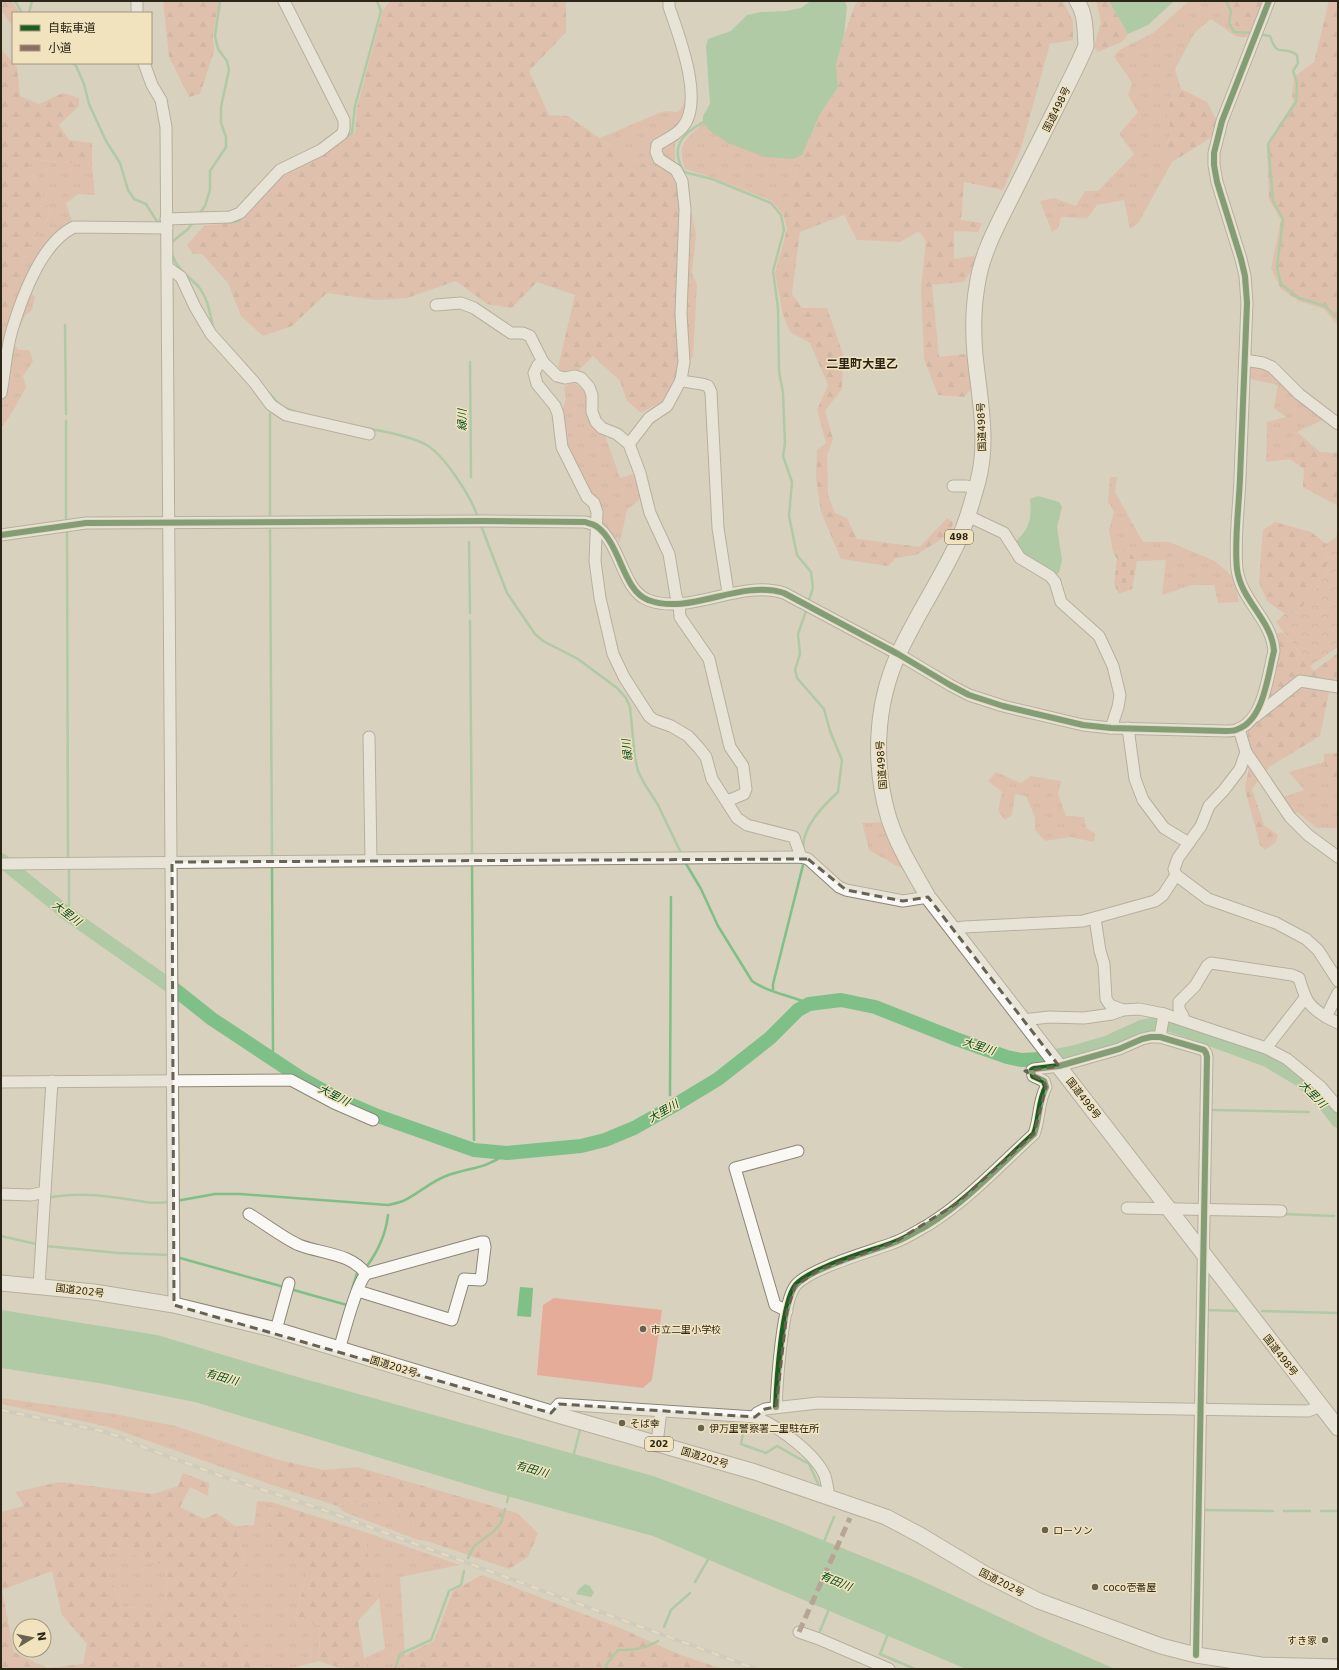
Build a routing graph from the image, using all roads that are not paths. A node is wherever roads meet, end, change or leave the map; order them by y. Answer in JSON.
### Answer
{"nodes":[{"id":1,"x":137,"y":1,"type":"edge"},
{"id":2,"x":284,"y":1,"type":"edge"},
{"id":3,"x":669,"y":1,"type":"edge"},
{"id":4,"x":1077,"y":1,"type":"edge"},
{"id":5,"x":1269,"y":1,"type":"edge"},
{"id":6,"x":137,"y":12,"type":"edge"},
{"id":7,"x":144,"y":64,"type":"edge"},
{"id":8,"x":166,"y":224,"type":"junction"},
{"id":9,"x":167,"y":267,"type":"junction"},
{"id":10,"x":436,"y":305,"type":"dead end"},
{"id":11,"x":1245,"y":360,"type":"junction"},
{"id":12,"x":543,"y":362,"type":"junction"},
{"id":13,"x":681,"y":380,"type":"junction"},
{"id":14,"x":1,"y":393,"type":"edge"},
{"id":15,"x":1338,"y":424,"type":"edge"},
{"id":16,"x":369,"y":434,"type":"dead end"},
{"id":17,"x":629,"y":444,"type":"junction"},
{"id":18,"x":953,"y":486,"type":"dead end"},
{"id":19,"x":976,"y":488,"type":"junction"},
{"id":20,"x":968,"y":516,"type":"junction"},
{"id":21,"x":168,"y":522,"type":"junction"},
{"id":22,"x":596,"y":526,"type":"junction"},
{"id":23,"x":1,"y":535,"type":"edge"},
{"id":24,"x":728,"y":593,"type":"junction"},
{"id":25,"x":679,"y":604,"type":"junction"},
{"id":26,"x":898,"y":654,"type":"junction"},
{"id":27,"x":1338,"y":687,"type":"edge"},
{"id":28,"x":1251,"y":720,"type":"junction"},
{"id":29,"x":1111,"y":728,"type":"junction"},
{"id":30,"x":1128,"y":728,"type":"junction"},
{"id":31,"x":1239,"y":729,"type":"junction"},
{"id":32,"x":369,"y":737,"type":"dead end"},
{"id":33,"x":1246,"y":752,"type":"junction"},
{"id":34,"x":727,"y":801,"type":"junction"},
{"id":35,"x":1189,"y":843,"type":"junction"},
{"id":36,"x":1338,"y":857,"type":"edge"},
{"id":37,"x":804,"y":858,"type":"junction"},
{"id":38,"x":371,"y":860,"type":"junction"},
{"id":39,"x":172,"y":862,"type":"junction"},
{"id":40,"x":6,"y":864,"type":"edge"},
{"id":41,"x":1176,"y":875,"type":"junction"},
{"id":42,"x":928,"y":897,"type":"junction"},
{"id":43,"x":1095,"y":918,"type":"junction"},
{"id":44,"x":953,"y":929,"type":"junction"},
{"id":45,"x":1338,"y":981,"type":"edge"},
{"id":46,"x":1338,"y":993,"type":"edge"},
{"id":47,"x":1305,"y":998,"type":"junction"},
{"id":48,"x":1123,"y":1010,"type":"junction"},
{"id":49,"x":1164,"y":1014,"type":"junction"},
{"id":50,"x":1326,"y":1016,"type":"junction"},
{"id":51,"x":1182,"y":1019,"type":"junction"},
{"id":52,"x":1023,"y":1020,"type":"junction"},
{"id":53,"x":1338,"y":1023,"type":"edge"},
{"id":54,"x":1160,"y":1037,"type":"junction"},
{"id":55,"x":1266,"y":1048,"type":"junction"},
{"id":56,"x":1059,"y":1066,"type":"junction"},
{"id":57,"x":52,"y":1081,"type":"junction"},
{"id":58,"x":173,"y":1081,"type":"junction"},
{"id":59,"x":1,"y":1082,"type":"edge"},
{"id":60,"x":1338,"y":1106,"type":"edge"},
{"id":61,"x":373,"y":1120,"type":"dead end"},
{"id":62,"x":798,"y":1151,"type":"dead end"},
{"id":63,"x":1,"y":1194,"type":"edge"},
{"id":64,"x":45,"y":1197,"type":"junction"},
{"id":65,"x":1127,"y":1208,"type":"dead end"},
{"id":66,"x":1169,"y":1209,"type":"junction"},
{"id":67,"x":1204,"y":1210,"type":"junction"},
{"id":68,"x":1281,"y":1211,"type":"dead end"},
{"id":69,"x":249,"y":1214,"type":"dead end"},
{"id":70,"x":1203,"y":1254,"type":"junction"},
{"id":71,"x":366,"y":1274,"type":"junction"},
{"id":72,"x":1,"y":1283,"type":"edge"},
{"id":73,"x":39,"y":1286,"type":"junction"},
{"id":74,"x":288,"y":1287,"type":"dead end"},
{"id":75,"x":358,"y":1291,"type":"junction"},
{"id":76,"x":174,"y":1305,"type":"junction"},
{"id":77,"x":787,"y":1311,"type":"junction"},
{"id":78,"x":276,"y":1330,"type":"junction"},
{"id":79,"x":339,"y":1350,"type":"junction"},
{"id":80,"x":1321,"y":1406,"type":"junction"},
{"id":81,"x":776,"y":1407,"type":"junction"},
{"id":82,"x":1200,"y":1408,"type":"junction"},
{"id":83,"x":661,"y":1411,"type":"junction"},
{"id":84,"x":551,"y":1413,"type":"junction"},
{"id":85,"x":755,"y":1417,"type":"junction"},
{"id":86,"x":1338,"y":1428,"type":"edge"},
{"id":87,"x":657,"y":1443,"type":"junction"},
{"id":88,"x":828,"y":1498,"type":"junction"},
{"id":89,"x":799,"y":1632,"type":"dead end"},
{"id":90,"x":1196,"y":1655,"type":"junction"},
{"id":91,"x":1338,"y":1660,"type":"edge"},
{"id":92,"x":1295,"y":1665,"type":"junction"},
{"id":93,"x":1338,"y":1667,"type":"edge"},
{"id":94,"x":889,"y":1669,"type":"edge"}],
"edges":[{"from":1,"to":6,"type":"street"},
{"from":2,"to":8,"type":"street"},
{"from":3,"to":13,"type":"street"},
{"from":4,"to":19,"type":"highway","name":"国道498号","number":"498"},
{"from":5,"to":11,"type":"street"},
{"from":7,"to":8,"type":"street"},
{"from":8,"to":9,"type":"street"},
{"from":8,"to":14,"type":"street"},
{"from":9,"to":16,"type":"street"},
{"from":9,"to":21,"type":"street"},
{"from":10,"to":12,"type":"street"},
{"from":11,"to":15,"type":"street"},
{"from":11,"to":28,"type":"street"},
{"from":12,"to":17,"type":"street"},
{"from":12,"to":22,"type":"street"},
{"from":13,"to":17,"type":"street"},
{"from":13,"to":24,"type":"street"},
{"from":17,"to":25,"type":"street"},
{"from":18,"to":19,"type":"street"},
{"from":19,"to":20,"type":"highway","name":"国道498号","number":"498"},
{"from":20,"to":26,"type":"highway","name":"国道498号","number":"498"},
{"from":20,"to":29,"type":"street"},
{"from":21,"to":22,"type":"street"},
{"from":21,"to":23,"type":"street"},
{"from":21,"to":39,"type":"street"},
{"from":22,"to":25,"type":"street"},
{"from":22,"to":34,"type":"street"},
{"from":24,"to":25,"type":"street"},
{"from":24,"to":26,"type":"street"},
{"from":25,"to":34,"type":"street"},
{"from":26,"to":29,"type":"street"},
{"from":26,"to":42,"type":"highway","name":"国道498号","number":"498"},
{"from":27,"to":28,"type":"street"},
{"from":28,"to":31,"type":"street"},
{"from":29,"to":30,"type":"street"},
{"from":30,"to":31,"type":"street"},
{"from":30,"to":35,"type":"street"},
{"from":31,"to":33,"type":"street"},
{"from":32,"to":38,"type":"street"},
{"from":33,"to":35,"type":"street"},
{"from":33,"to":36,"type":"street"},
{"from":34,"to":37,"type":"street"},
{"from":35,"to":41,"type":"street"},
{"from":37,"to":38,"type":"street"},
{"from":37,"to":42,"type":"street"},
{"from":38,"to":39,"type":"street"},
{"from":39,"to":40,"type":"street"},
{"from":39,"to":58,"type":"street"},
{"from":41,"to":43,"type":"street"},
{"from":41,"to":45,"type":"street"},
{"from":42,"to":44,"type":"highway","name":"国道498号","number":"498"},
{"from":43,"to":44,"type":"street"},
{"from":43,"to":48,"type":"street"},
{"from":44,"to":52,"type":"highway","name":"国道498号","number":"498"},
{"from":46,"to":50,"type":"street"},
{"from":47,"to":50,"type":"street"},
{"from":47,"to":51,"type":"street"},
{"from":47,"to":55,"type":"street"},
{"from":48,"to":49,"type":"street"},
{"from":48,"to":52,"type":"street"},
{"from":49,"to":51,"type":"street"},
{"from":49,"to":54,"type":"street"},
{"from":50,"to":53,"type":"street"},
{"from":51,"to":55,"type":"street"},
{"from":52,"to":56,"type":"highway","name":"国道498号","number":"498"},
{"from":54,"to":56,"type":"street"},
{"from":54,"to":67,"type":"street"},
{"from":55,"to":60,"type":"street"},
{"from":56,"to":66,"type":"highway","name":"国道498号","number":"498"},
{"from":56,"to":77,"type":"street"},
{"from":57,"to":58,"type":"street"},
{"from":57,"to":59,"type":"street"},
{"from":57,"to":64,"type":"street"},
{"from":58,"to":61,"type":"street"},
{"from":58,"to":76,"type":"street"},
{"from":62,"to":77,"type":"street"},
{"from":63,"to":64,"type":"street"},
{"from":64,"to":73,"type":"street"},
{"from":65,"to":66,"type":"street"},
{"from":66,"to":67,"type":"street"},
{"from":66,"to":70,"type":"highway","name":"国道498号","number":"498"},
{"from":67,"to":68,"type":"street"},
{"from":67,"to":70,"type":"street"},
{"from":69,"to":71,"type":"street"},
{"from":70,"to":80,"type":"highway","name":"国道498号","number":"498"},
{"from":70,"to":82,"type":"street"},
{"from":71,"to":75,"type":"street"},
{"from":71,"to":75,"type":"street"},
{"from":72,"to":73,"type":"highway","name":"国道202号","number":"202"},
{"from":73,"to":76,"type":"highway","name":"国道202号","number":"202"},
{"from":74,"to":78,"type":"street"},
{"from":75,"to":79,"type":"street"},
{"from":76,"to":78,"type":"highway","name":"国道202号","number":"202"},
{"from":77,"to":81,"type":"street"},
{"from":78,"to":79,"type":"highway","name":"国道202号","number":"202"},
{"from":79,"to":84,"type":"highway","name":"国道202号","number":"202"},
{"from":80,"to":82,"type":"street"},
{"from":80,"to":86,"type":"highway","name":"国道498号","number":"498"},
{"from":81,"to":82,"type":"street"},
{"from":81,"to":85,"type":"street"},
{"from":82,"to":90,"type":"street"},
{"from":83,"to":84,"type":"street"},
{"from":83,"to":85,"type":"street"},
{"from":83,"to":87,"type":"street"},
{"from":84,"to":87,"type":"highway","name":"国道202号","number":"202"},
{"from":85,"to":88,"type":"street"},
{"from":87,"to":88,"type":"highway","name":"国道202号","number":"202"},
{"from":88,"to":90,"type":"highway","name":"国道202号","number":"202"},
{"from":89,"to":94,"type":"street"},
{"from":90,"to":92,"type":"highway","name":"国道202号","number":"202"},
{"from":91,"to":92,"type":"highway","name":"国道202号","number":"202"},
{"from":92,"to":93,"type":"highway","name":"国道202号","number":"202"}]}
